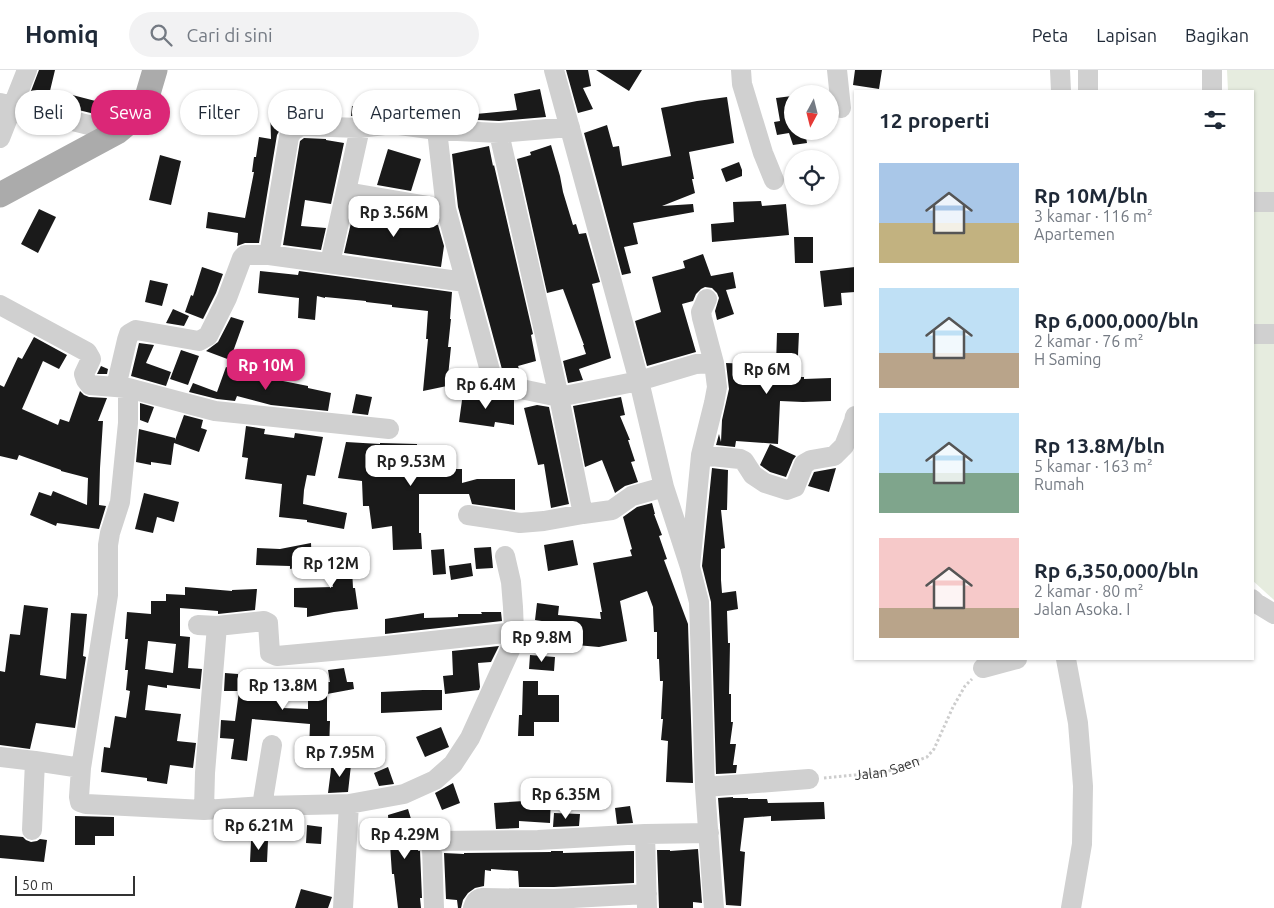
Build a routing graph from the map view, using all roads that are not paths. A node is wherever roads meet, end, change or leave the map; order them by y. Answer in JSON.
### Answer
{"nodes":[{"id":1,"x":27,"y":70,"type":"edge"},
{"id":2,"x":155,"y":70,"type":"edge"},
{"id":3,"x":554,"y":70,"type":"edge"},
{"id":4,"x":741,"y":70,"type":"edge"},
{"id":5,"x":837,"y":70,"type":"edge"},
{"id":6,"x":1060,"y":70,"type":"edge"},
{"id":7,"x":1088,"y":70,"type":"edge"},
{"id":8,"x":1212,"y":70,"type":"edge"},
{"id":9,"x":149,"y":90,"type":"edge"},
{"id":10,"x":1061,"y":90,"type":"edge"},
{"id":11,"x":1088,"y":90,"type":"edge"},
{"id":12,"x":1212,"y":90,"type":"edge"},
{"id":13,"x":6,"y":105,"type":"edge"},
{"id":14,"x":841,"y":108,"type":"dead end"},
{"id":15,"x":91,"y":126,"type":"edge"},
{"id":16,"x":570,"y":127,"type":"junction"},
{"id":17,"x":352,"y":128,"type":"edge"},
{"id":18,"x":479,"y":132,"type":"edge"},
{"id":19,"x":499,"y":133,"type":"junction"},
{"id":20,"x":111,"y":135,"type":"edge"},
{"id":21,"x":358,"y":135,"type":"edge"},
{"id":22,"x":438,"y":135,"type":"edge"},
{"id":23,"x":0,"y":138,"type":"edge"},
{"id":24,"x":774,"y":180,"type":"dead end"},
{"id":25,"x":346,"y":192,"type":"junction"},
{"id":26,"x":0,"y":194,"type":"edge"},
{"id":27,"x":1254,"y":202,"type":"edge"},
{"id":28,"x":1274,"y":202,"type":"edge"},
{"id":29,"x":446,"y":209,"type":"junction"},
{"id":30,"x":269,"y":254,"type":"junction"},
{"id":31,"x":330,"y":263,"type":"junction"},
{"id":32,"x":465,"y":282,"type":"junction"},
{"id":33,"x":707,"y":299,"type":"dead end"},
{"id":34,"x":0,"y":305,"type":"edge"},
{"id":35,"x":1254,"y":334,"type":"edge"},
{"id":36,"x":1274,"y":334,"type":"edge"},
{"id":37,"x":714,"y":363,"type":"junction"},
{"id":38,"x":639,"y":381,"type":"junction"},
{"id":39,"x":122,"y":388,"type":"junction"},
{"id":40,"x":559,"y":398,"type":"junction"},
{"id":41,"x":854,"y":421,"type":"edge"},
{"id":42,"x":388,"y":429,"type":"dead end"},
{"id":43,"x":701,"y":455,"type":"junction"},
{"id":44,"x":664,"y":487,"type":"junction"},
{"id":45,"x":582,"y":514,"type":"junction"},
{"id":46,"x":468,"y":515,"type":"dead end"},
{"id":47,"x":505,"y":556,"type":"dead end"},
{"id":48,"x":690,"y":567,"type":"junction"},
{"id":49,"x":1254,"y":601,"type":"edge"},
{"id":50,"x":1274,"y":614,"type":"edge"},
{"id":51,"x":514,"y":632,"type":"junction"},
{"id":52,"x":1013,"y":660,"type":"edge"},
{"id":53,"x":1066,"y":660,"type":"edge"},
{"id":54,"x":983,"y":668,"type":"road end"},
{"id":55,"x":272,"y":745,"type":"dead end"},
{"id":56,"x":0,"y":757,"type":"edge"},
{"id":57,"x":35,"y":761,"type":"junction"},
{"id":58,"x":82,"y":768,"type":"junction"},
{"id":59,"x":809,"y":779,"type":"road end"},
{"id":60,"x":705,"y":787,"type":"junction"},
{"id":61,"x":349,"y":804,"type":"junction"},
{"id":62,"x":262,"y":806,"type":"junction"},
{"id":63,"x":204,"y":810,"type":"junction"},
{"id":64,"x":32,"y":830,"type":"dead end"},
{"id":65,"x":709,"y":833,"type":"junction"},
{"id":66,"x":644,"y":834,"type":"junction"},
{"id":67,"x":647,"y":901,"type":"edge"},
{"id":68,"x":343,"y":908,"type":"edge"},
{"id":69,"x":434,"y":908,"type":"edge"},
{"id":70,"x":473,"y":908,"type":"edge"},
{"id":71,"x":714,"y":908,"type":"edge"},
{"id":72,"x":1071,"y":908,"type":"edge"}],
"edges":[{"from":1,"to":13,"type":"street"},
{"from":2,"to":9,"type":"main road"},
{"from":3,"to":16,"type":"street"},
{"from":4,"to":24,"type":"street"},
{"from":5,"to":14,"type":"street"},
{"from":6,"to":10,"type":"street"},
{"from":7,"to":11,"type":"street"},
{"from":8,"to":12,"type":"street"},
{"from":13,"to":15,"type":"street"},
{"from":13,"to":23,"type":"street"},
{"from":16,"to":19,"type":"street"},
{"from":16,"to":38,"type":"street"},
{"from":17,"to":30,"type":"street"},
{"from":18,"to":19,"type":"street"},
{"from":19,"to":40,"type":"street"},
{"from":20,"to":26,"type":"main road"},
{"from":21,"to":25,"type":"street"},
{"from":22,"to":29,"type":"street"},
{"from":25,"to":29,"type":"street"},
{"from":25,"to":31,"type":"street"},
{"from":27,"to":28,"type":"street"},
{"from":29,"to":32,"type":"street"},
{"from":30,"to":31,"type":"street"},
{"from":30,"to":39,"type":"street"},
{"from":31,"to":32,"type":"street"},
{"from":32,"to":40,"type":"street"},
{"from":33,"to":37,"type":"street"},
{"from":34,"to":39,"type":"street"},
{"from":35,"to":36,"type":"street"},
{"from":37,"to":38,"type":"street"},
{"from":37,"to":43,"type":"street"},
{"from":38,"to":40,"type":"street"},
{"from":38,"to":44,"type":"street"},
{"from":39,"to":42,"type":"street"},
{"from":39,"to":58,"type":"street"},
{"from":40,"to":45,"type":"street"},
{"from":41,"to":43,"type":"street"},
{"from":43,"to":48,"type":"street"},
{"from":44,"to":45,"type":"street"},
{"from":44,"to":48,"type":"street"},
{"from":45,"to":46,"type":"street"},
{"from":47,"to":51,"type":"street"},
{"from":48,"to":60,"type":"street"},
{"from":49,"to":50,"type":"street"},
{"from":51,"to":61,"type":"street"},
{"from":51,"to":63,"type":"street"},
{"from":52,"to":54,"type":"street"},
{"from":53,"to":72,"type":"street"},
{"from":55,"to":62,"type":"street"},
{"from":56,"to":57,"type":"street"},
{"from":57,"to":58,"type":"street"},
{"from":57,"to":64,"type":"street"},
{"from":58,"to":63,"type":"street"},
{"from":59,"to":60,"type":"street"},
{"from":60,"to":65,"type":"street"},
{"from":61,"to":62,"type":"street"},
{"from":61,"to":68,"type":"street"},
{"from":62,"to":63,"type":"street"},
{"from":65,"to":66,"type":"street"},
{"from":65,"to":71,"type":"street"},
{"from":66,"to":67,"type":"street"},
{"from":66,"to":69,"type":"street"},
{"from":67,"to":70,"type":"street"}]}
